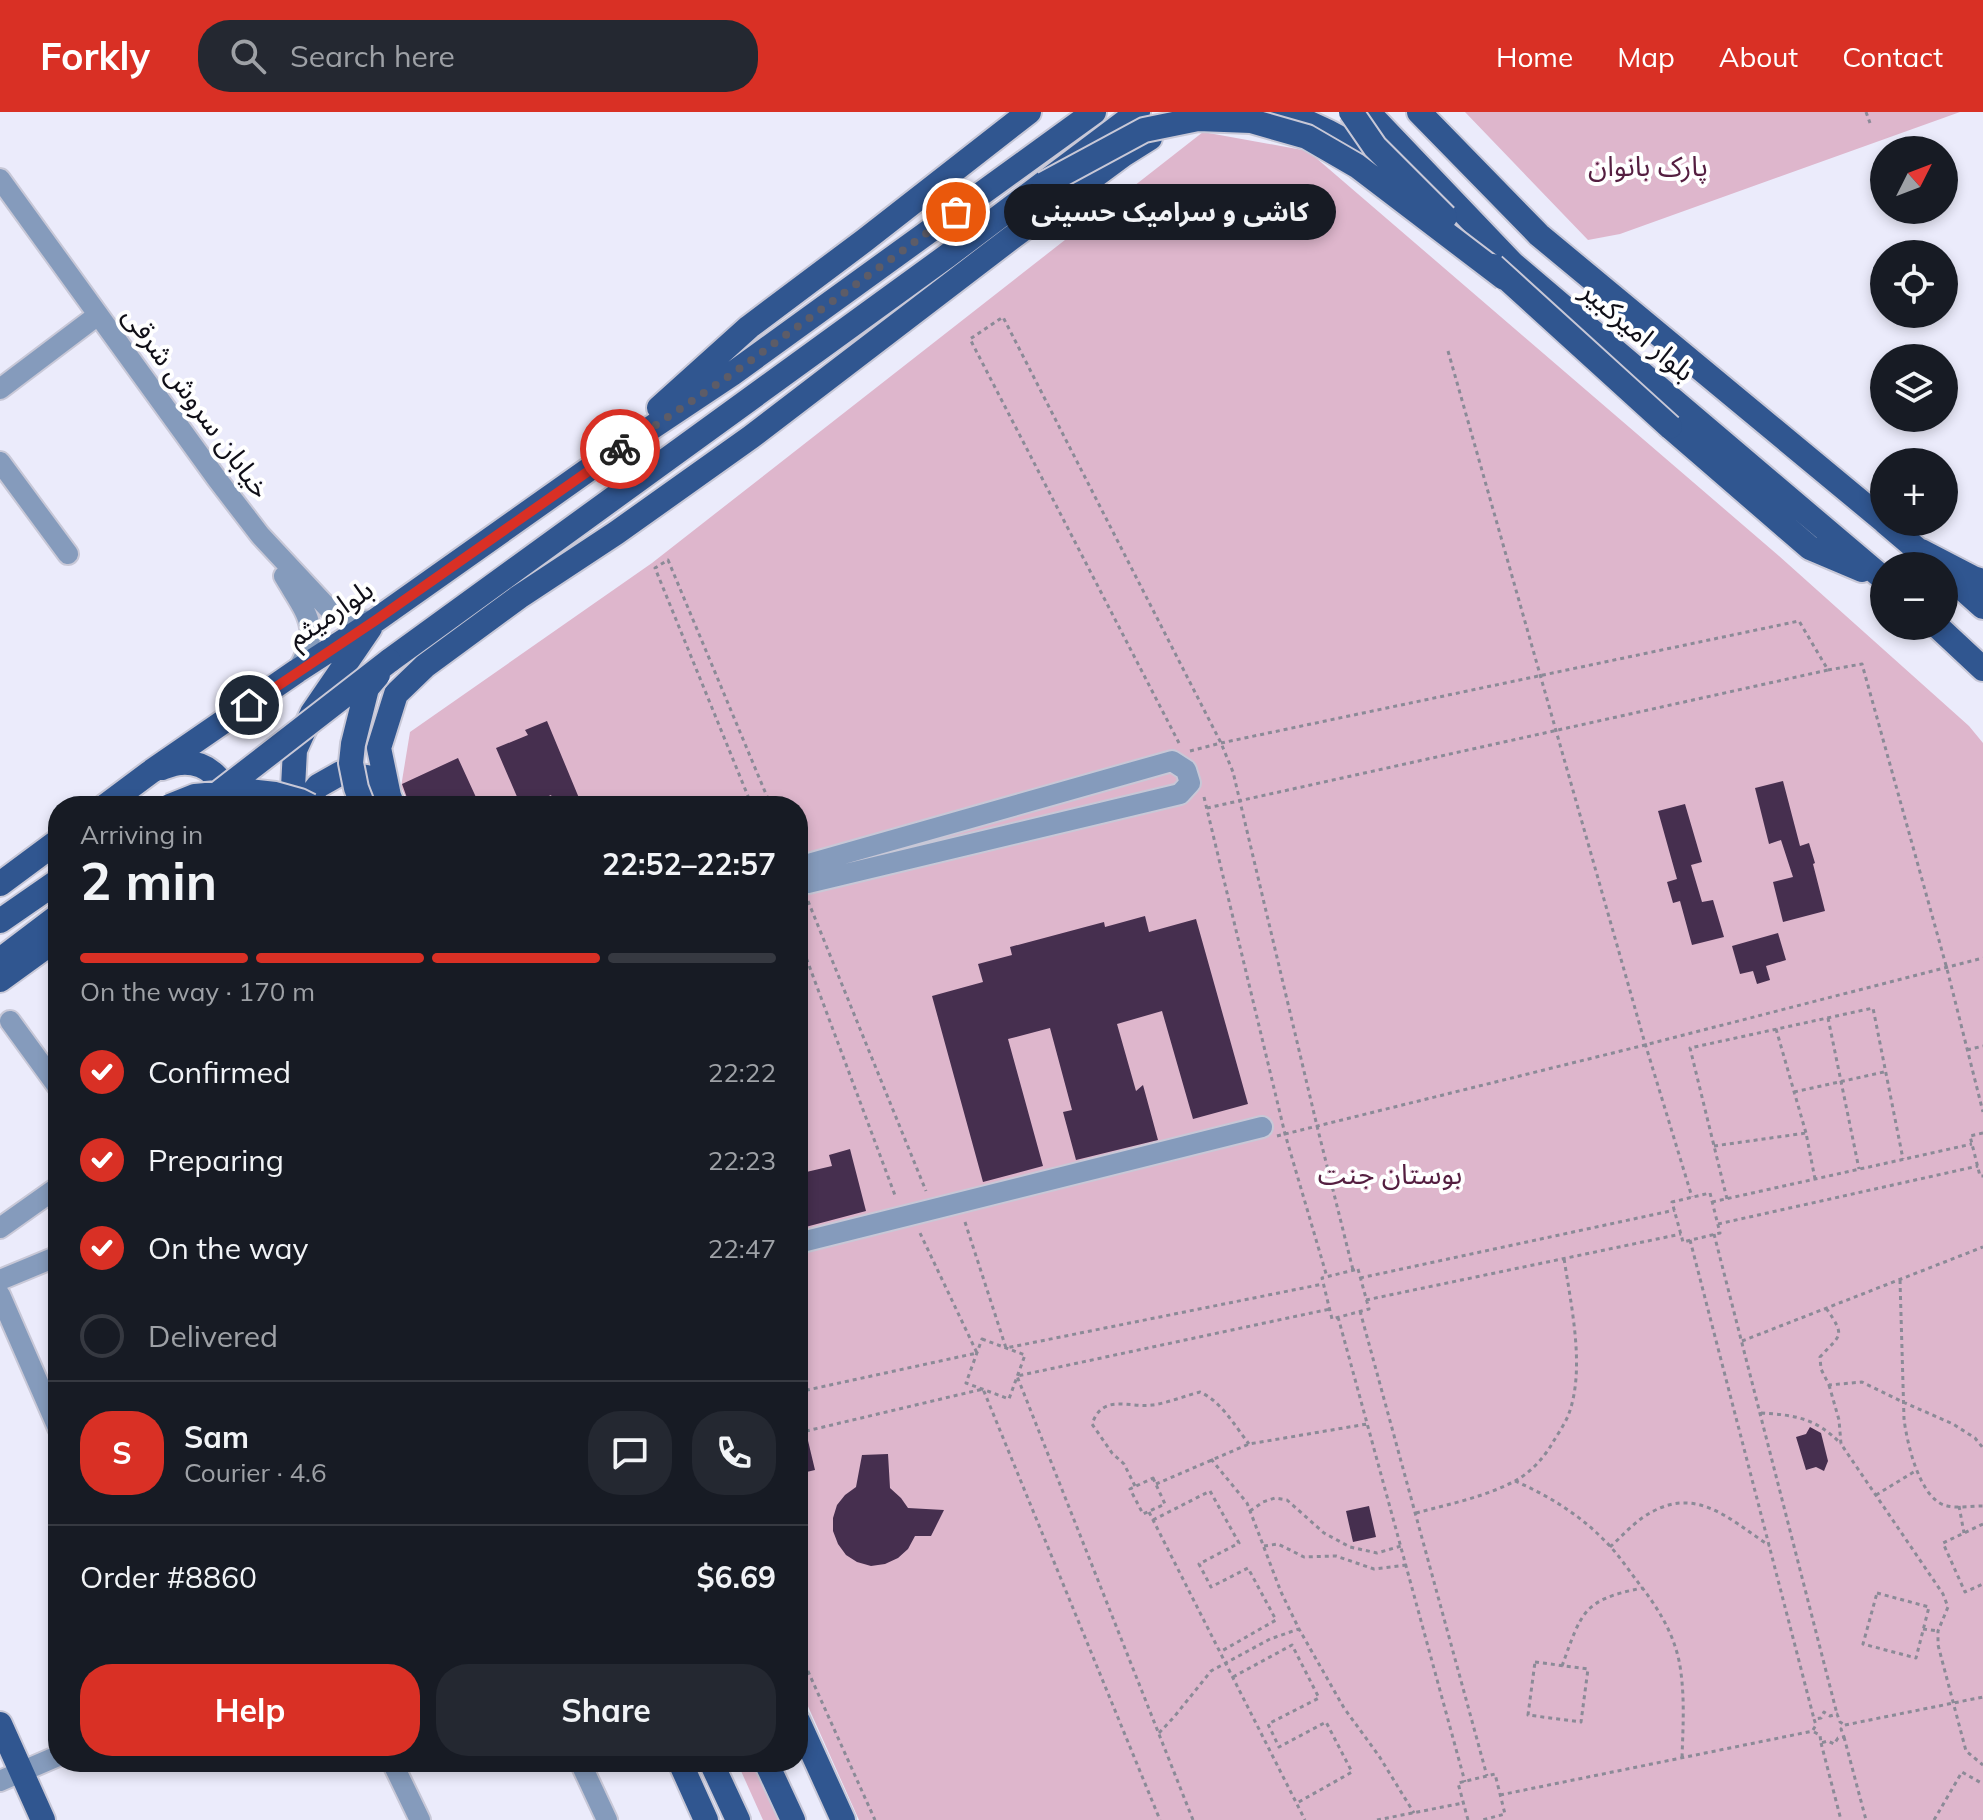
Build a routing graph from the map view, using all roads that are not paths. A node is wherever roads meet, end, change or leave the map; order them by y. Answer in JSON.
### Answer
{"nodes":[{"id":1,"x":1029,"y":112,"type":"edge"},
{"id":2,"x":1094,"y":112,"type":"edge"},
{"id":3,"x":1138,"y":112,"type":"edge"},
{"id":4,"x":1194,"y":112,"type":"edge"},
{"id":5,"x":1279,"y":112,"type":"edge"},
{"id":6,"x":1351,"y":112,"type":"edge"},
{"id":7,"x":1368,"y":112,"type":"edge"},
{"id":8,"x":1419,"y":112,"type":"edge"},
{"id":9,"x":0,"y":179,"type":"edge"},
{"id":10,"x":1044,"y":184,"type":"junction"},
{"id":11,"x":1500,"y":252,"type":"junction"},
{"id":12,"x":1504,"y":278,"type":"junction"},
{"id":13,"x":98,"y":315,"type":"junction"},
{"id":14,"x":0,"y":389,"type":"edge"},
{"id":15,"x":0,"y":462,"type":"edge"},
{"id":16,"x":588,"y":470,"type":"junction"},
{"id":17,"x":1870,"y":509,"type":"edge"},
{"id":18,"x":260,"y":535,"type":"junction"},
{"id":19,"x":1902,"y":536,"type":"edge"},
{"id":20,"x":1921,"y":552,"type":"edge"},
{"id":21,"x":68,"y":554,"type":"dead end"},
{"id":22,"x":1870,"y":568,"type":"edge"},
{"id":23,"x":1958,"y":572,"type":"edge"},
{"id":24,"x":1870,"y":573,"type":"edge"},
{"id":25,"x":1983,"y":581,"type":"edge"},
{"id":26,"x":1958,"y":585,"type":"edge"},
{"id":27,"x":1983,"y":607,"type":"edge"},
{"id":28,"x":376,"y":620,"type":"junction"},
{"id":29,"x":1952,"y":640,"type":"edge"},
{"id":30,"x":389,"y":661,"type":"junction"},
{"id":31,"x":1983,"y":669,"type":"edge"},
{"id":32,"x":297,"y":671,"type":"junction"},
{"id":33,"x":152,"y":771,"type":"junction"},
{"id":34,"x":118,"y":796,"type":"edge"},
{"id":35,"x":195,"y":796,"type":"edge"},
{"id":36,"x":215,"y":796,"type":"edge"},
{"id":37,"x":228,"y":796,"type":"edge"},
{"id":38,"x":282,"y":796,"type":"edge"},
{"id":39,"x":293,"y":796,"type":"edge"},
{"id":40,"x":310,"y":796,"type":"edge"},
{"id":41,"x":359,"y":796,"type":"edge"},
{"id":42,"x":386,"y":796,"type":"edge"},
{"id":43,"x":390,"y":796,"type":"edge"},
{"id":44,"x":48,"y":848,"type":"edge"},
{"id":45,"x":808,"y":878,"type":"edge"},
{"id":46,"x":808,"y":879,"type":"edge"},
{"id":47,"x":0,"y":884,"type":"edge"},
{"id":48,"x":48,"y":888,"type":"edge"},
{"id":49,"x":0,"y":921,"type":"edge"},
{"id":50,"x":48,"y":924,"type":"edge"},
{"id":51,"x":48,"y":945,"type":"edge"},
{"id":52,"x":0,"y":960,"type":"edge"},
{"id":53,"x":0,"y":980,"type":"edge"},
{"id":54,"x":10,"y":1021,"type":"dead end"},
{"id":55,"x":48,"y":1073,"type":"edge"},
{"id":56,"x":1266,"y":1132,"type":"road end"},
{"id":57,"x":48,"y":1194,"type":"edge"},
{"id":58,"x":0,"y":1228,"type":"edge"},
{"id":59,"x":808,"y":1241,"type":"edge"},
{"id":60,"x":48,"y":1260,"type":"edge"},
{"id":61,"x":0,"y":1280,"type":"edge"},
{"id":62,"x":0,"y":1295,"type":"edge"},
{"id":63,"x":48,"y":1405,"type":"edge"},
{"id":64,"x":0,"y":1724,"type":"edge"},
{"id":65,"x":808,"y":1743,"type":"edge"},
{"id":66,"x":48,"y":1760,"type":"edge"},
{"id":67,"x":397,"y":1772,"type":"edge"},
{"id":68,"x":585,"y":1772,"type":"edge"},
{"id":69,"x":684,"y":1772,"type":"edge"},
{"id":70,"x":716,"y":1772,"type":"edge"},
{"id":71,"x":771,"y":1772,"type":"edge"},
{"id":72,"x":10,"y":1776,"type":"edge"},
{"id":73,"x":43,"y":1820,"type":"edge"},
{"id":74,"x":420,"y":1820,"type":"edge"},
{"id":75,"x":607,"y":1820,"type":"edge"},
{"id":76,"x":706,"y":1820,"type":"edge"},
{"id":77,"x":738,"y":1820,"type":"edge"},
{"id":78,"x":793,"y":1820,"type":"edge"},
{"id":79,"x":843,"y":1820,"type":"edge"}],
"edges":[{"from":1,"to":16,"type":"main road"},
{"from":2,"to":16,"type":"main road"},
{"from":3,"to":10,"type":"main road","bridge":true},
{"from":4,"to":43,"type":"main road"},
{"from":5,"to":11,"type":"main road"},
{"from":6,"to":12,"type":"main road","bridge":true},
{"from":7,"to":11,"type":"main road","name":"بلوار امیرکبیر"},
{"from":8,"to":17,"type":"main road","name":"بلوار امیرکبیر"},
{"from":9,"to":13,"type":"street","name":"خیابان سروش شرقی"},
{"from":10,"to":12,"type":"main road","bridge":true},
{"from":10,"to":30,"type":"main road"},
{"from":11,"to":22,"type":"main road","name":"بلوار امیرکبیر"},
{"from":12,"to":24,"type":"main road","bridge":true},
{"from":13,"to":14,"type":"street"},
{"from":13,"to":18,"type":"street","name":"خیابان سروش شرقی"},
{"from":15,"to":21,"type":"street"},
{"from":16,"to":28,"type":"main road","name":"بلوارمیثم"},
{"from":18,"to":28,"type":"street","name":"خیابان سروش شرقی"},
{"from":18,"to":32,"type":"street"},
{"from":19,"to":20,"type":"main road","name":"بلوار امیرکبیر"},
{"from":23,"to":25,"type":"main road","name":"بلوار امیرکبیر"},
{"from":26,"to":27,"type":"main road"},
{"from":28,"to":32,"type":"main road","name":"بلوارمیثم"},
{"from":28,"to":39,"type":"main road"},
{"from":29,"to":31,"type":"main road"},
{"from":30,"to":36,"type":"main road","bridge":true},
{"from":30,"to":41,"type":"main road","bridge":true},
{"from":32,"to":33,"type":"main road","name":"بلوارمیثم"},
{"from":33,"to":34,"type":"main road","name":"بلوارمیثم"},
{"from":33,"to":37,"type":"main road"},
{"from":35,"to":38,"type":"main road","bridge":true},
{"from":40,"to":42,"type":"main road"},
{"from":44,"to":47,"type":"main road"},
{"from":45,"to":46,"type":"street"},
{"from":48,"to":49,"type":"main road"},
{"from":50,"to":52,"type":"main road"},
{"from":51,"to":53,"type":"main road"},
{"from":54,"to":55,"type":"street"},
{"from":56,"to":59,"type":"street"},
{"from":57,"to":58,"type":"street"},
{"from":60,"to":61,"type":"street"},
{"from":62,"to":63,"type":"street"},
{"from":64,"to":72,"type":"main road"},
{"from":65,"to":79,"type":"main road"},
{"from":66,"to":72,"type":"street"},
{"from":67,"to":74,"type":"street"},
{"from":68,"to":75,"type":"street"},
{"from":69,"to":76,"type":"main road"},
{"from":70,"to":77,"type":"main road"},
{"from":71,"to":78,"type":"main road"},
{"from":72,"to":73,"type":"main road"}]}
